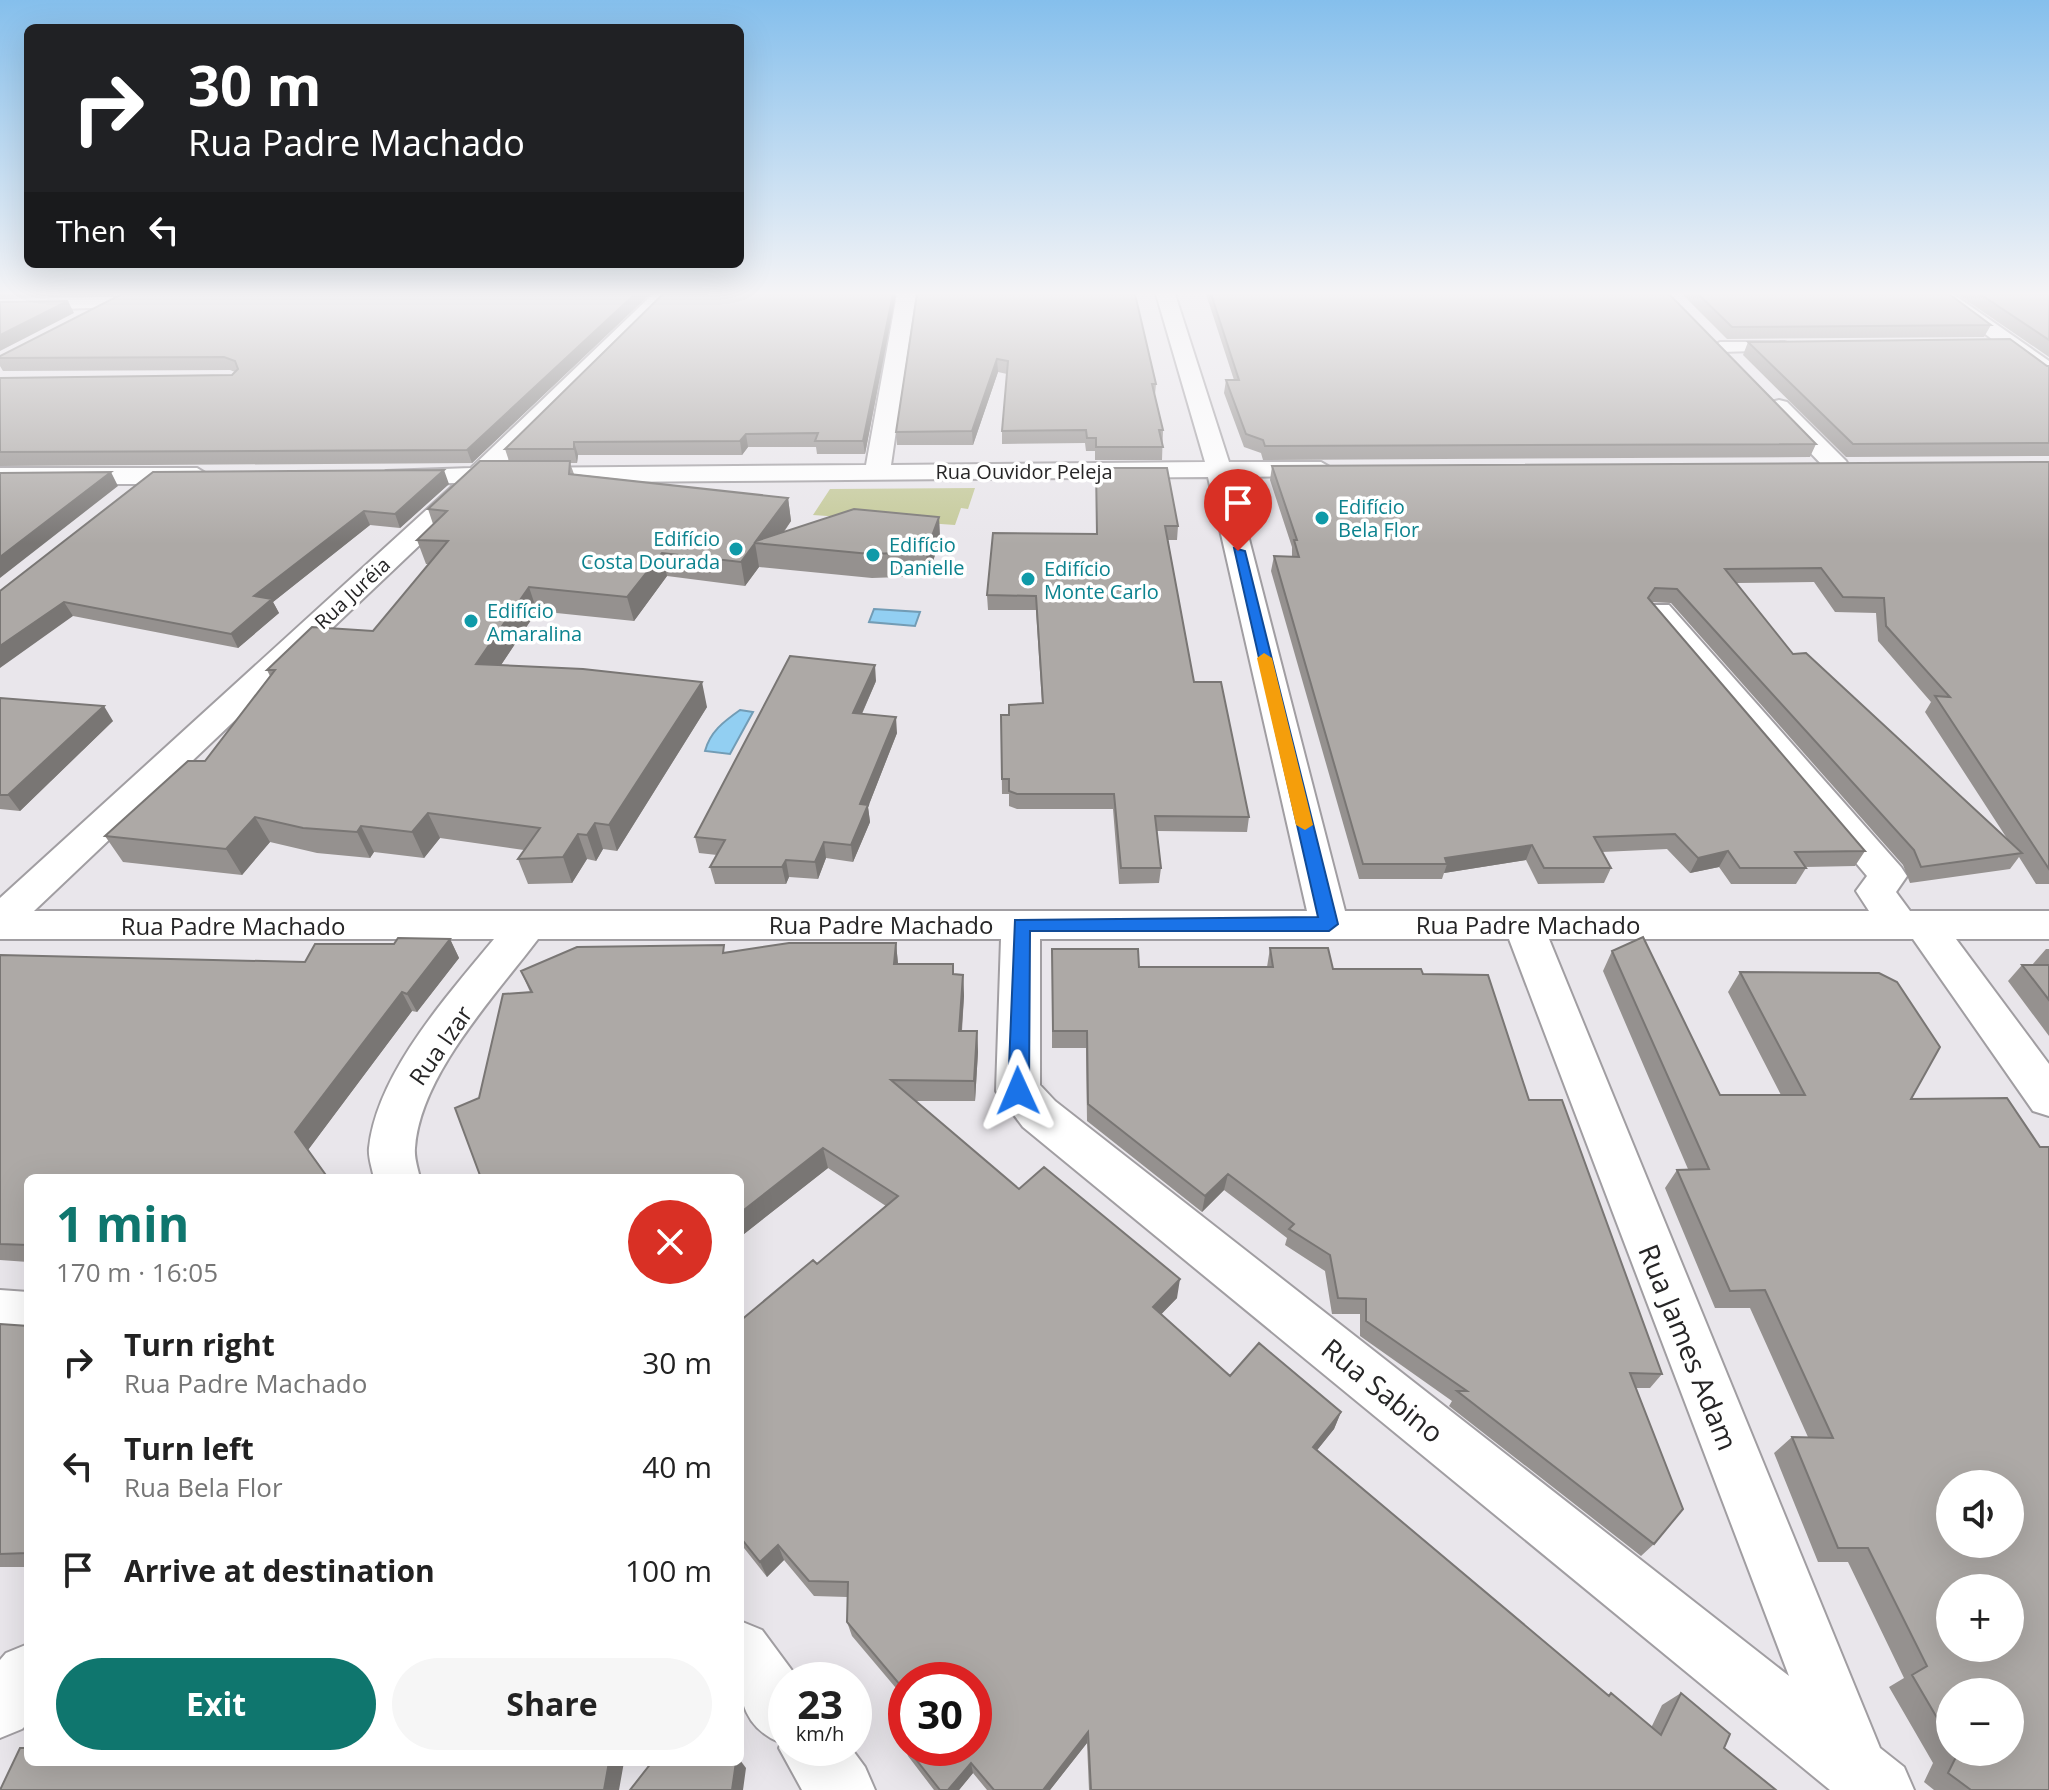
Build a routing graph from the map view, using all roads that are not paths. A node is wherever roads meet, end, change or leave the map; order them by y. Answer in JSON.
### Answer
{"nodes":[{"id":1,"x":578,"y":378,"type":"edge"},
{"id":2,"x":892,"y":378,"type":"edge"},
{"id":3,"x":1191,"y":378,"type":"edge"},
{"id":4,"x":1761,"y":389,"type":"edge"},
{"id":5,"x":1837,"y":466,"type":"junction"},
{"id":6,"x":1868,"y":466,"type":"edge"},
{"id":7,"x":1801,"y":467,"type":"edge"},
{"id":8,"x":1218,"y":469,"type":"junction"},
{"id":9,"x":1341,"y":469,"type":"edge"},
{"id":10,"x":877,"y":472,"type":"junction"},
{"id":11,"x":0,"y":476,"type":"edge"},
{"id":12,"x":152,"y":476,"type":"junction"},
{"id":13,"x":228,"y":476,"type":"edge"},
{"id":14,"x":364,"y":476,"type":"edge"},
{"id":15,"x":477,"y":476,"type":"junction"},
{"id":16,"x":117,"y":504,"type":"edge"},
{"id":17,"x":1659,"y":611,"type":"edge"},
{"id":18,"x":0,"y":922,"type":"edge"},
{"id":19,"x":1329,"y":924,"type":"junction"},
{"id":20,"x":1523,"y":924,"type":"junction"},
{"id":21,"x":527,"y":925,"type":"junction"},
{"id":22,"x":1021,"y":925,"type":"junction"},
{"id":23,"x":1912,"y":925,"type":"junction"},
{"id":24,"x":2049,"y":925,"type":"edge"},
{"id":25,"x":2049,"y":1098,"type":"edge"},
{"id":26,"x":395,"y":1174,"type":"edge"},
{"id":27,"x":0,"y":1314,"type":"edge"},
{"id":28,"x":24,"y":1316,"type":"edge"},
{"id":29,"x":744,"y":1657,"type":"edge"},
{"id":30,"x":24,"y":1680,"type":"edge"},
{"id":31,"x":768,"y":1690,"type":"edge"},
{"id":32,"x":0,"y":1707,"type":"edge"},
{"id":33,"x":824,"y":1766,"type":"edge"},
{"id":34,"x":1869,"y":1780,"type":"edge"},
{"id":35,"x":842,"y":1790,"type":"edge"}],
"edges":[{"from":1,"to":15,"type":"street","name":"Rua Juréia"},
{"from":2,"to":10,"type":"street"},
{"from":3,"to":8,"type":"street"},
{"from":4,"to":5,"type":"street"},
{"from":5,"to":6,"type":"street"},
{"from":5,"to":7,"type":"street"},
{"from":8,"to":9,"type":"street","name":"Rua Ouvidor Peleja"},
{"from":8,"to":10,"type":"street","name":"Rua Ouvidor Peleja"},
{"from":8,"to":19,"type":"street"},
{"from":10,"to":15,"type":"street","name":"Rua Ouvidor Peleja"},
{"from":11,"to":12,"type":"street"},
{"from":12,"to":13,"type":"street"},
{"from":12,"to":16,"type":"street"},
{"from":14,"to":15,"type":"street","name":"Rua Ouvidor Peleja"},
{"from":15,"to":18,"type":"street","name":"Rua Juréia"},
{"from":17,"to":23,"type":"street"},
{"from":18,"to":21,"type":"street","name":"Rua Padre Machado"},
{"from":19,"to":20,"type":"street","name":"Rua Padre Machado"},
{"from":19,"to":22,"type":"street","name":"Rua Padre Machado"},
{"from":20,"to":23,"type":"street","name":"Rua Padre Machado"},
{"from":20,"to":34,"type":"street","name":"Rua James Adam"},
{"from":21,"to":22,"type":"street","name":"Rua Padre Machado"},
{"from":21,"to":26,"type":"street","name":"Rua Izar"},
{"from":22,"to":34,"type":"street","name":"Rua Sabino"},
{"from":23,"to":24,"type":"street","name":"Rua Padre Machado"},
{"from":23,"to":25,"type":"street"},
{"from":27,"to":28,"type":"street"},
{"from":29,"to":31,"type":"street"},
{"from":30,"to":32,"type":"street"},
{"from":33,"to":35,"type":"street"}]}
